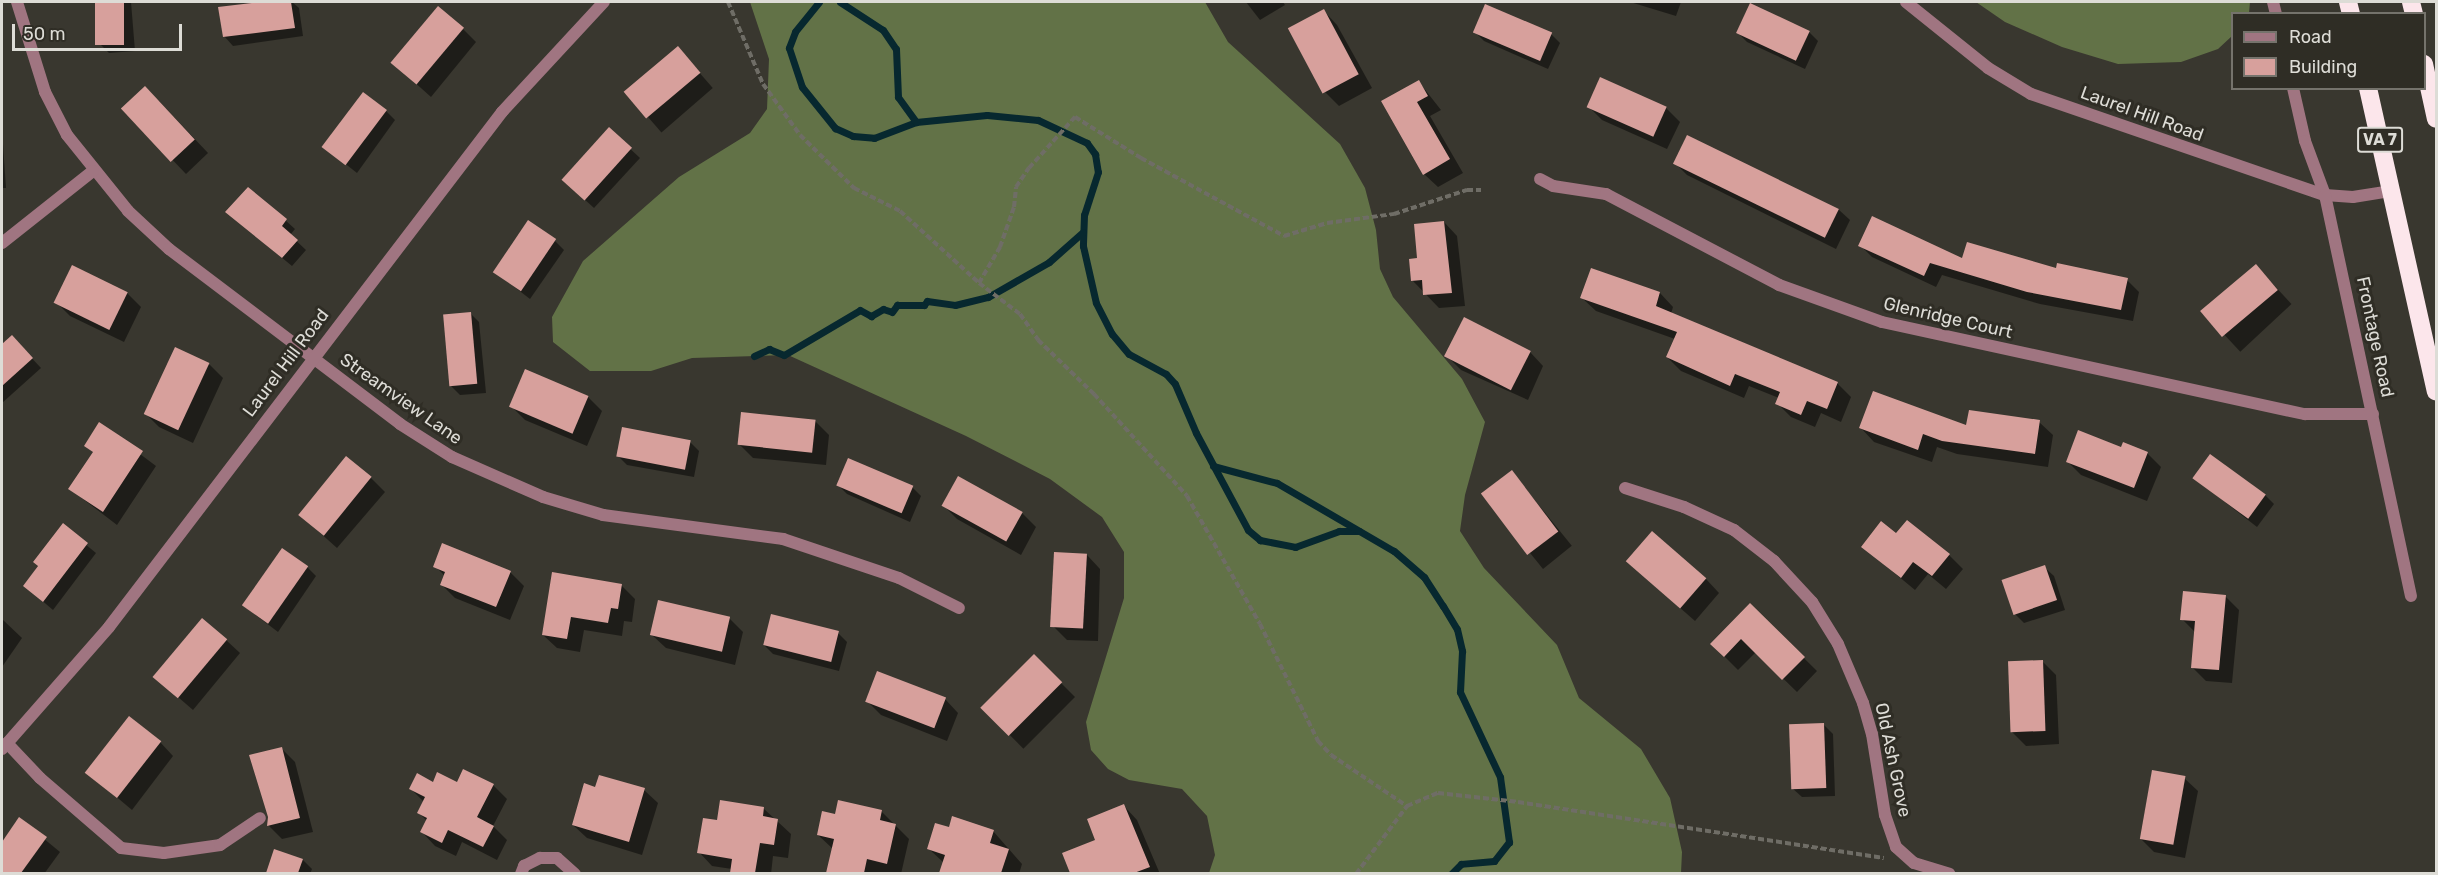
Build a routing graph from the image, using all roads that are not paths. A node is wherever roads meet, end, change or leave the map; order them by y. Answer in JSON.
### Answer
{"nodes":[{"id":1,"x":17,"y":2,"type":"edge"},
{"id":2,"x":604,"y":2,"type":"edge"},
{"id":3,"x":1906,"y":2,"type":"edge"},
{"id":4,"x":2426,"y":73,"type":"edge"},
{"id":5,"x":2293,"y":90,"type":"edge"},
{"id":6,"x":2368,"y":90,"type":"edge"},
{"id":7,"x":2436,"y":119,"type":"edge"},
{"id":8,"x":93,"y":171,"type":"junction"},
{"id":9,"x":1540,"y":179,"type":"dead end"},
{"id":10,"x":2392,"y":191,"type":"junction"},
{"id":11,"x":2325,"y":195,"type":"junction"},
{"id":12,"x":2,"y":243,"type":"edge"},
{"id":13,"x":312,"y":358,"type":"junction"},
{"id":14,"x":2436,"y":391,"type":"edge"},
{"id":15,"x":2373,"y":414,"type":"junction"},
{"id":16,"x":1625,"y":488,"type":"dead end"},
{"id":17,"x":2411,"y":596,"type":"dead end"},
{"id":18,"x":959,"y":608,"type":"dead end"},
{"id":19,"x":4,"y":746,"type":"edge"},
{"id":20,"x":260,"y":818,"type":"dead end"},
{"id":21,"x":521,"y":873,"type":"edge"},
{"id":22,"x":575,"y":873,"type":"edge"},
{"id":23,"x":1949,"y":873,"type":"edge"}],
"edges":[{"from":1,"to":8,"type":"street","name":"Streamview Lane"},
{"from":2,"to":13,"type":"street","name":"Laurel Hill Road"},
{"from":3,"to":11,"type":"street","name":"Laurel Hill Road"},
{"from":4,"to":7,"type":"highway"},
{"from":5,"to":11,"type":"street","name":"Frontage Road"},
{"from":6,"to":10,"type":"highway","number":"VA 7"},
{"from":8,"to":12,"type":"street"},
{"from":8,"to":13,"type":"street","name":"Streamview Lane"},
{"from":9,"to":15,"type":"street","name":"Glenridge Court"},
{"from":10,"to":11,"type":"street","name":"Laurel Hill Road"},
{"from":10,"to":14,"type":"highway","number":"VA 7"},
{"from":11,"to":15,"type":"street","name":"Frontage Road"},
{"from":13,"to":18,"type":"street","name":"Streamview Lane"},
{"from":13,"to":19,"type":"street","name":"Laurel Hill Road"},
{"from":15,"to":17,"type":"street","name":"Frontage Road"},
{"from":16,"to":23,"type":"street","name":"Old Ash Grove"},
{"from":19,"to":20,"type":"street"},
{"from":21,"to":22,"type":"street"}]}
